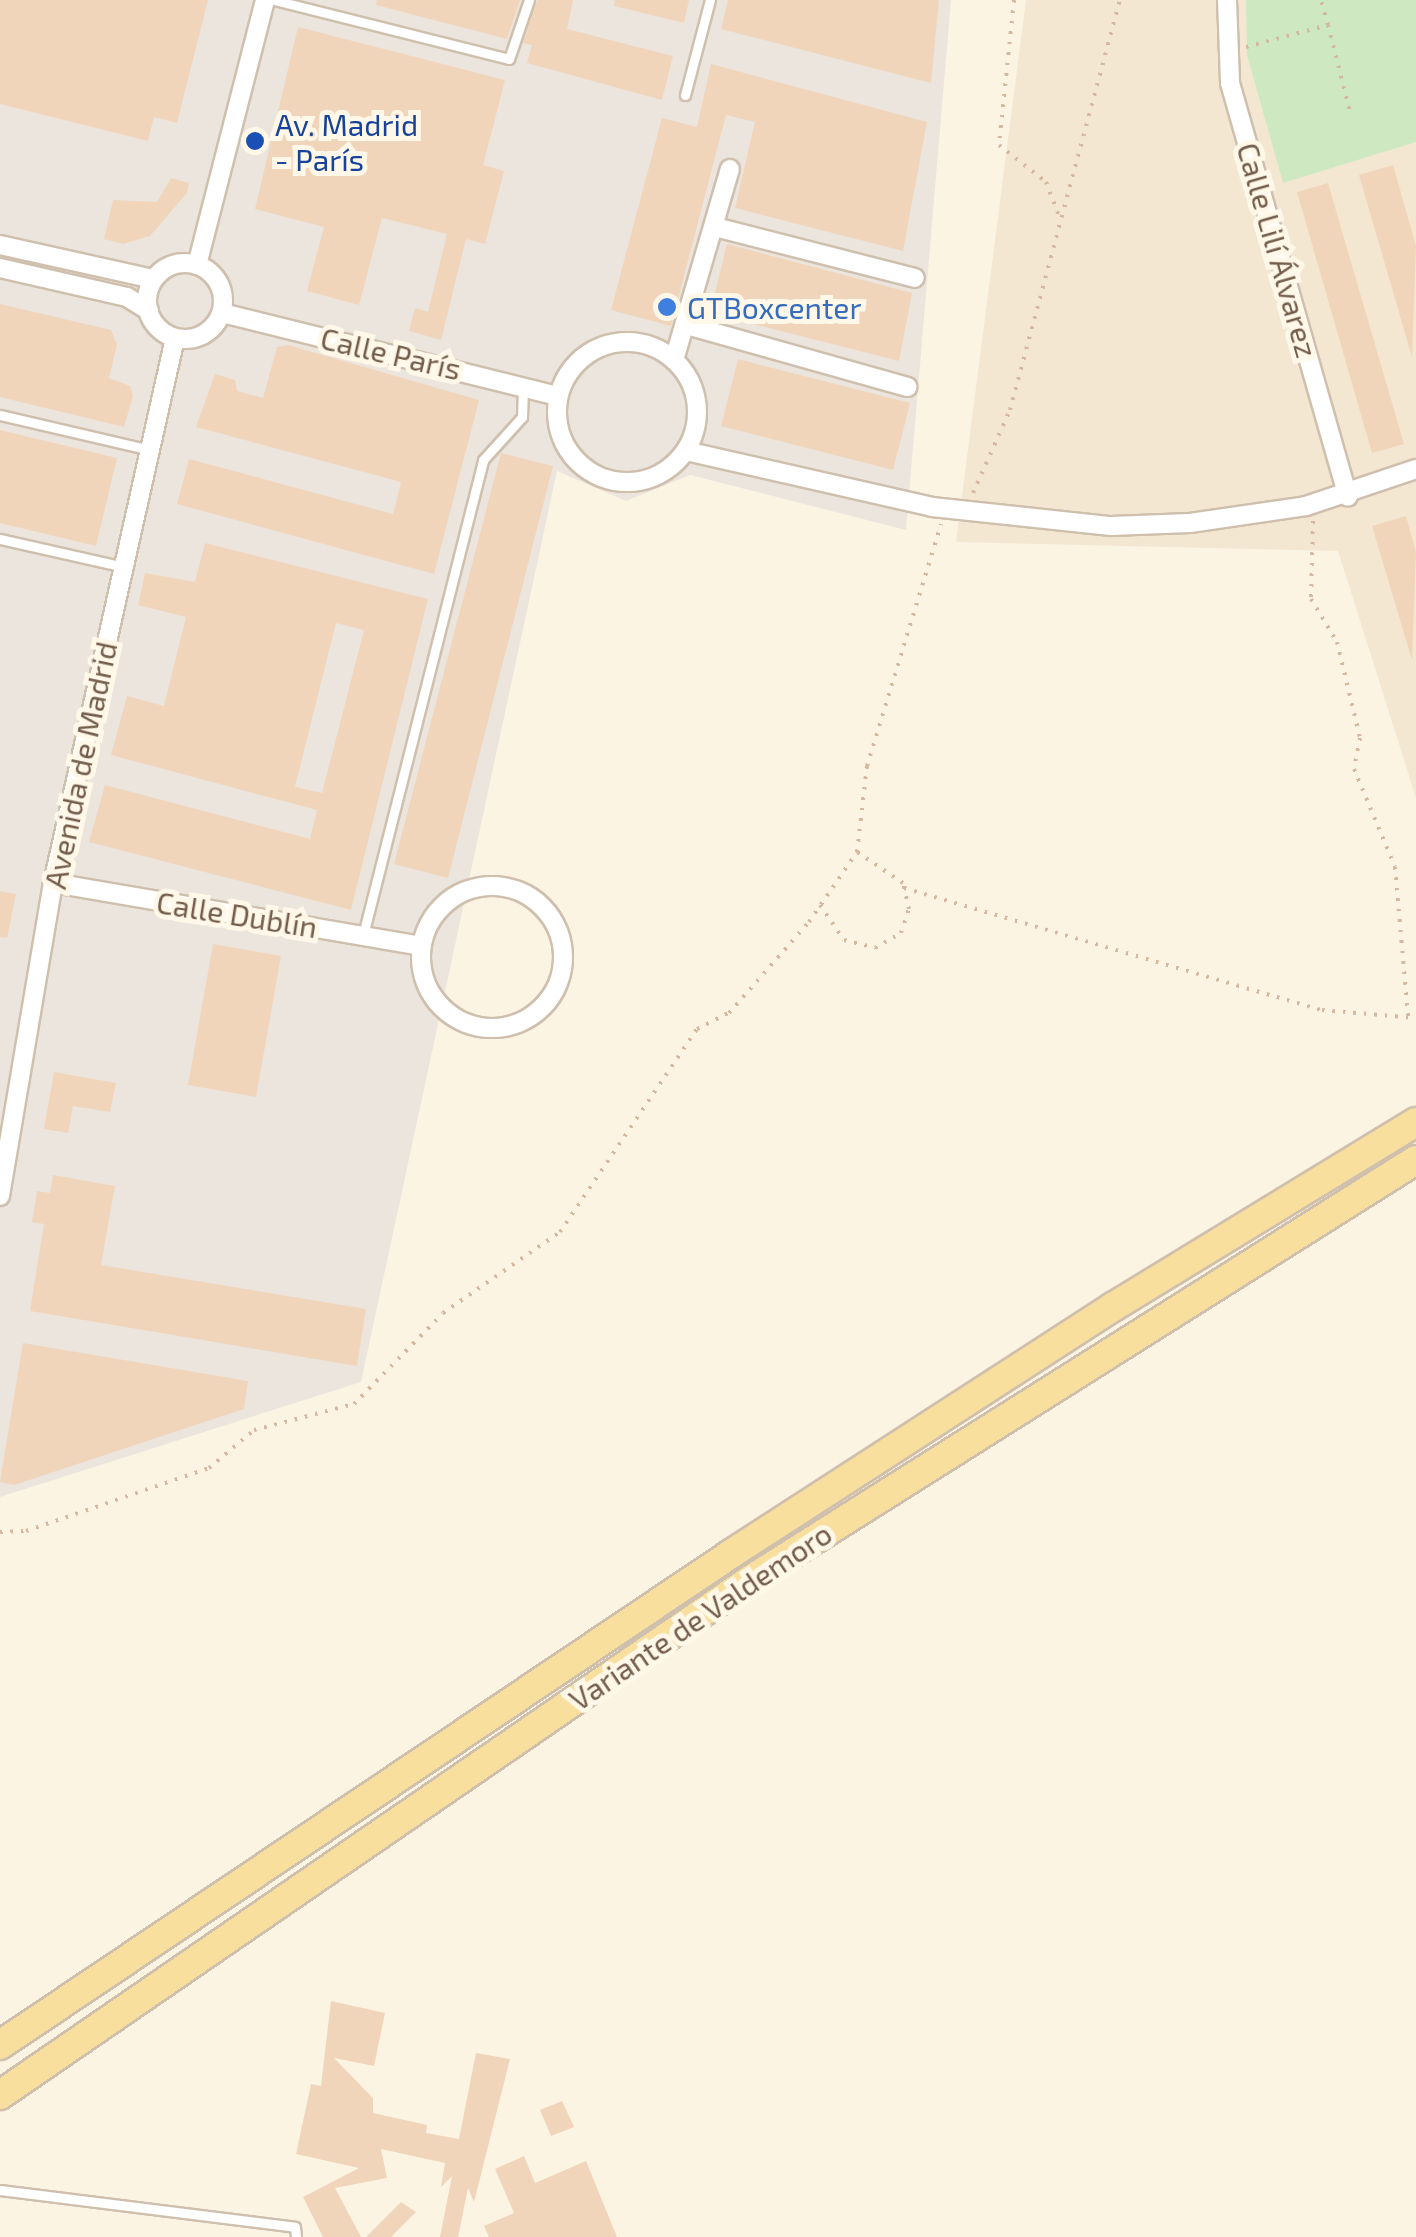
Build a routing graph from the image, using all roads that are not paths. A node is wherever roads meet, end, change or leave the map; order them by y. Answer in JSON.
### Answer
{"nodes":[{"id":1,"x":264,"y":0,"type":"edge"},
{"id":2,"x":274,"y":0,"type":"edge"},
{"id":3,"x":528,"y":0,"type":"edge"},
{"id":4,"x":710,"y":0,"type":"edge"},
{"id":5,"x":1227,"y":0,"type":"edge"},
{"id":6,"x":685,"y":94,"type":"dead end"},
{"id":7,"x":730,"y":169,"type":"dead end"},
{"id":8,"x":715,"y":227,"type":"junction"},
{"id":9,"x":0,"y":245,"type":"edge"},
{"id":10,"x":197,"y":265,"type":"junction"},
{"id":11,"x":0,"y":268,"type":"edge"},
{"id":12,"x":914,"y":278,"type":"dead end"},
{"id":13,"x":153,"y":279,"type":"junction"},
{"id":14,"x":149,"y":311,"type":"junction"},
{"id":15,"x":222,"y":313,"type":"junction"},
{"id":16,"x":688,"y":326,"type":"junction"},
{"id":17,"x":174,"y":338,"type":"junction"},
{"id":18,"x":674,"y":360,"type":"junction"},
{"id":19,"x":523,"y":383,"type":"junction"},
{"id":20,"x":907,"y":387,"type":"dead end"},
{"id":21,"x":558,"y":396,"type":"junction"},
{"id":22,"x":0,"y":415,"type":"edge"},
{"id":23,"x":150,"y":450,"type":"junction"},
{"id":24,"x":686,"y":450,"type":"junction"},
{"id":25,"x":1416,"y":469,"type":"edge"},
{"id":26,"x":1348,"y":496,"type":"junction"},
{"id":27,"x":0,"y":539,"type":"edge"},
{"id":28,"x":124,"y":567,"type":"junction"},
{"id":29,"x":53,"y":883,"type":"junction"},
{"id":30,"x":363,"y":934,"type":"junction"},
{"id":31,"x":421,"y":946,"type":"junction"},
{"id":32,"x":1416,"y":1122,"type":"edge"},
{"id":33,"x":1416,"y":1160,"type":"edge"},
{"id":34,"x":0,"y":1196,"type":"edge"},
{"id":35,"x":0,"y":2045,"type":"edge"},
{"id":36,"x":0,"y":2095,"type":"edge"},
{"id":37,"x":0,"y":2190,"type":"edge"},
{"id":38,"x":296,"y":2237,"type":"edge"}],
"edges":[{"from":1,"to":10,"type":"street"},
{"from":2,"to":3,"type":"lane"},
{"from":4,"to":6,"type":"lane"},
{"from":5,"to":26,"type":"street","name":"Calle Lilí Álvarez"},
{"from":7,"to":8,"type":"street"},
{"from":8,"to":12,"type":"street"},
{"from":8,"to":16,"type":"street"},
{"from":9,"to":13,"type":"street"},
{"from":10,"to":13,"type":"street"},
{"from":10,"to":15,"type":"street"},
{"from":11,"to":14,"type":"street"},
{"from":13,"to":14,"type":"street"},
{"from":14,"to":17,"type":"street"},
{"from":15,"to":17,"type":"street"},
{"from":15,"to":19,"type":"street","name":"Calle París"},
{"from":16,"to":18,"type":"street"},
{"from":16,"to":20,"type":"street"},
{"from":17,"to":23,"type":"street","name":"Avenida de Madrid"},
{"from":18,"to":21,"type":"street"},
{"from":18,"to":24,"type":"street"},
{"from":19,"to":21,"type":"street","name":"Calle París"},
{"from":19,"to":30,"type":"lane"},
{"from":21,"to":24,"type":"street"},
{"from":22,"to":23,"type":"lane"},
{"from":23,"to":28,"type":"street","name":"Avenida de Madrid"},
{"from":24,"to":26,"type":"street"},
{"from":25,"to":26,"type":"street"},
{"from":27,"to":28,"type":"lane"},
{"from":28,"to":29,"type":"street","name":"Avenida de Madrid"},
{"from":29,"to":30,"type":"street","name":"Calle Dublín"},
{"from":29,"to":34,"type":"street","name":"Avenida de Madrid"},
{"from":30,"to":31,"type":"street","name":"Calle Dublín"},
{"from":31,"to":31,"type":"street"},
{"from":32,"to":35,"type":"main road","name":"Variante de Valdemoro"},
{"from":33,"to":36,"type":"main road","name":"Variante de Valdemoro"},
{"from":37,"to":38,"type":"lane"}]}
